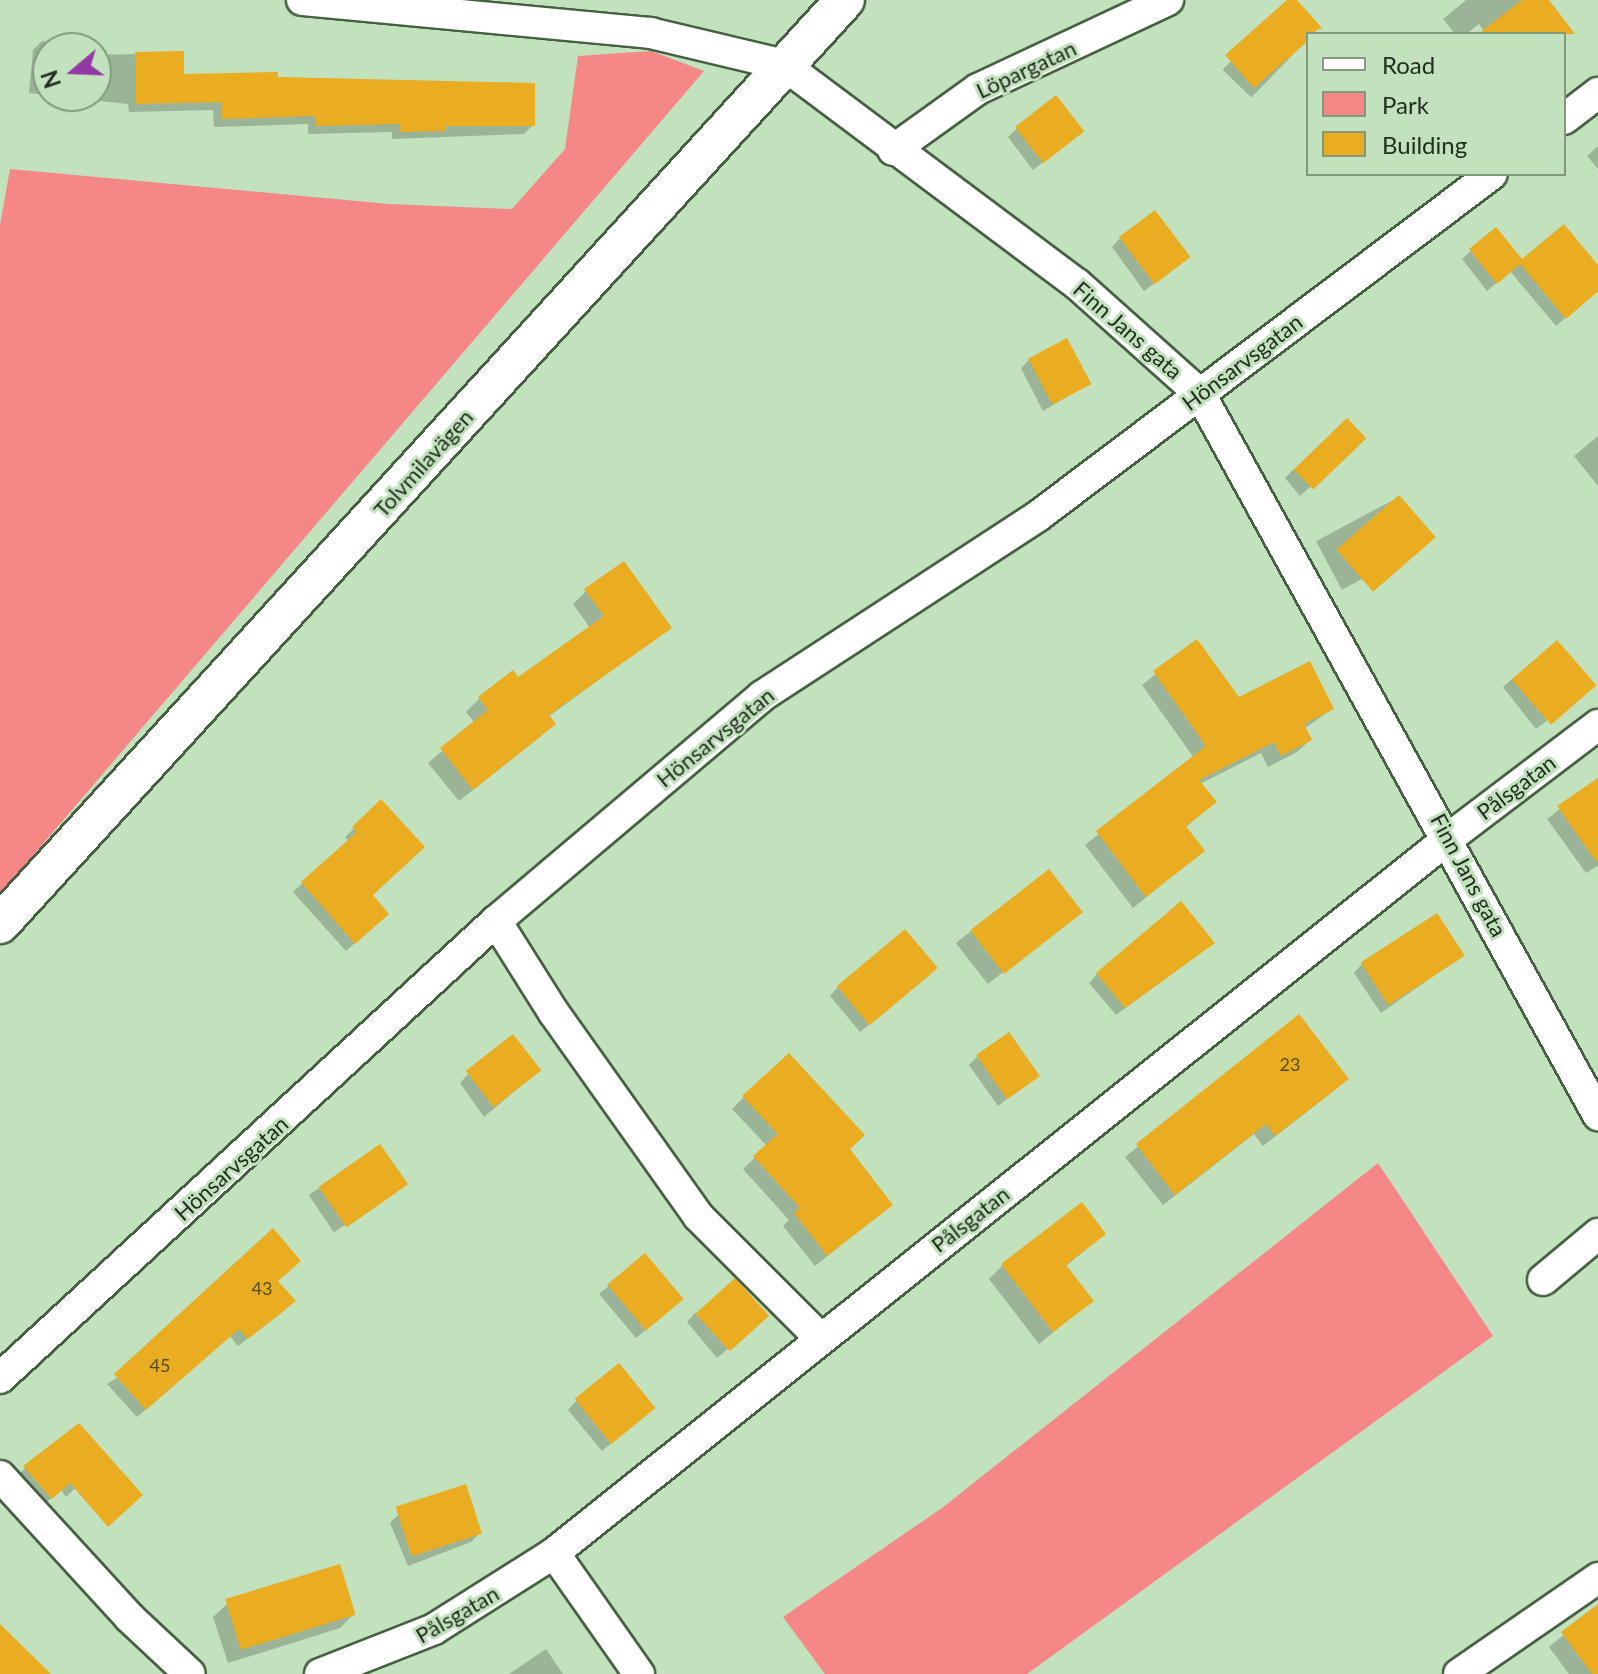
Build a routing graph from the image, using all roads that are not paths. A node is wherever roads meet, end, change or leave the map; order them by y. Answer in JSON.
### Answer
{"nodes":[{"id":1,"x":302,"y":0,"type":"edge"},
{"id":2,"x":845,"y":0,"type":"edge"},
{"id":3,"x":1168,"y":0,"type":"edge"},
{"id":4,"x":784,"y":65,"type":"junction"},
{"id":5,"x":1598,"y":93,"type":"edge"},
{"id":6,"x":1566,"y":117,"type":"edge"},
{"id":7,"x":893,"y":150,"type":"junction"},
{"id":8,"x":1489,"y":176,"type":"edge"},
{"id":9,"x":1200,"y":394,"type":"junction"},
{"id":10,"x":1598,"y":725,"type":"edge"},
{"id":11,"x":1449,"y":838,"type":"junction"},
{"id":12,"x":496,"y":921,"type":"junction"},
{"id":13,"x":0,"y":924,"type":"edge"},
{"id":14,"x":1598,"y":1115,"type":"edge"},
{"id":15,"x":1598,"y":1234,"type":"edge"},
{"id":16,"x":1543,"y":1280,"type":"dead end"},
{"id":17,"x":820,"y":1338,"type":"junction"},
{"id":18,"x":0,"y":1378,"type":"edge"},
{"id":19,"x":0,"y":1476,"type":"edge"},
{"id":20,"x":554,"y":1553,"type":"junction"},
{"id":21,"x":1598,"y":1578,"type":"edge"},
{"id":22,"x":190,"y":1674,"type":"edge"},
{"id":23,"x":320,"y":1674,"type":"edge"},
{"id":24,"x":639,"y":1674,"type":"edge"},
{"id":25,"x":1459,"y":1674,"type":"edge"}],
"edges":[{"from":1,"to":4,"type":"street","name":"Finn Jans gata"},
{"from":2,"to":4,"type":"street","name":"Tolvmilavägen"},
{"from":3,"to":7,"type":"street","name":"Löpargatan"},
{"from":4,"to":7,"type":"street","name":"Finn Jans gata"},
{"from":4,"to":13,"type":"street","name":"Tolvmilavägen"},
{"from":5,"to":6,"type":"street"},
{"from":7,"to":9,"type":"street","name":"Finn Jans gata"},
{"from":8,"to":9,"type":"street","name":"Hönsarvsgatan"},
{"from":9,"to":11,"type":"street","name":"Finn Jans gata"},
{"from":9,"to":12,"type":"street","name":"Hönsarvsgatan"},
{"from":10,"to":11,"type":"street","name":"Pålsgatan"},
{"from":11,"to":14,"type":"street","name":"Finn Jans gata"},
{"from":11,"to":17,"type":"street","name":"Pålsgatan"},
{"from":12,"to":17,"type":"street"},
{"from":12,"to":18,"type":"street","name":"Hönsarvsgatan"},
{"from":15,"to":16,"type":"street"},
{"from":17,"to":20,"type":"street","name":"Pålsgatan"},
{"from":19,"to":22,"type":"street"},
{"from":20,"to":23,"type":"street","name":"Pålsgatan"},
{"from":20,"to":24,"type":"street"},
{"from":21,"to":25,"type":"street"}]}
